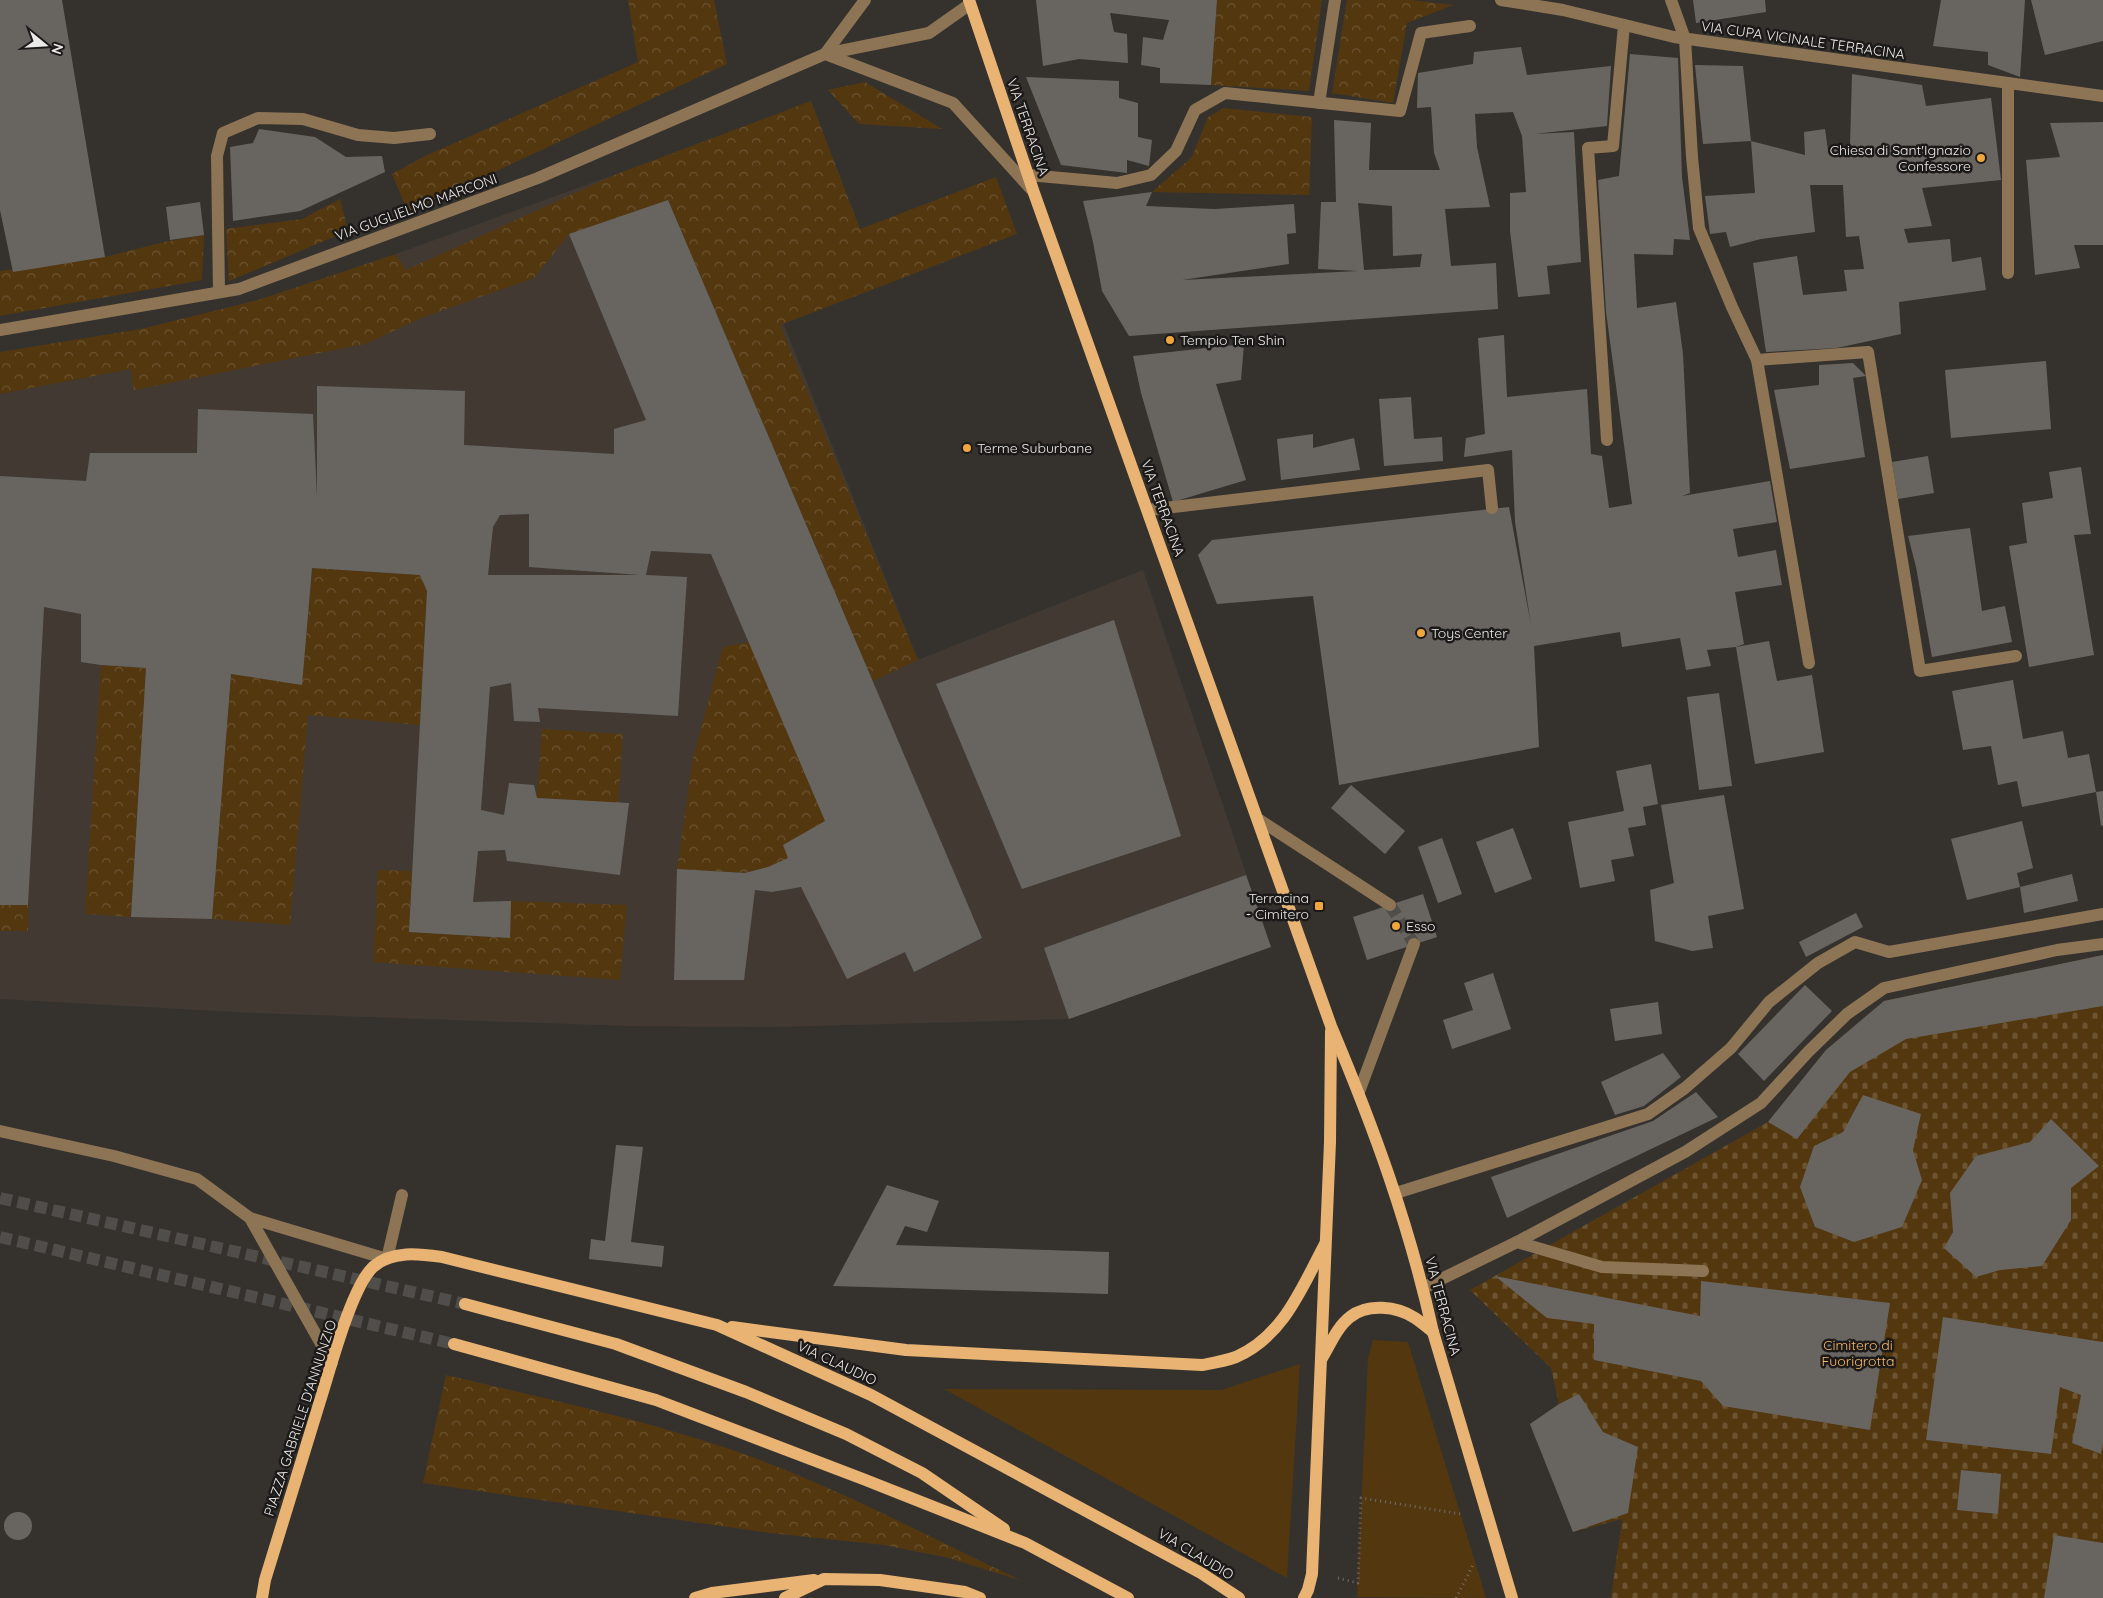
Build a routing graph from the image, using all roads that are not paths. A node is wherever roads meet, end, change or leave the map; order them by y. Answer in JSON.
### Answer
{"nodes":[{"id":1,"x":865,"y":0,"type":"edge"},
{"id":2,"x":1335,"y":0,"type":"edge"},
{"id":3,"x":1501,"y":0,"type":"edge"},
{"id":4,"x":1671,"y":0,"type":"edge"},
{"id":5,"x":970,"y":2,"type":"edge"},
{"id":6,"x":1624,"y":25,"type":"junction"},
{"id":7,"x":1470,"y":26,"type":"dead end"},
{"id":8,"x":1685,"y":39,"type":"junction"},
{"id":9,"x":825,"y":54,"type":"junction"},
{"id":10,"x":2008,"y":83,"type":"junction"},
{"id":11,"x":2103,"y":96,"type":"edge"},
{"id":12,"x":1319,"y":103,"type":"junction"},
{"id":13,"x":430,"y":134,"type":"dead end"},
{"id":14,"x":1028,"y":175,"type":"junction"},
{"id":15,"x":1034,"y":193,"type":"junction"},
{"id":16,"x":2008,"y":273,"type":"dead end"},
{"id":17,"x":219,"y":292,"type":"junction"},
{"id":18,"x":0,"y":330,"type":"edge"},
{"id":19,"x":1757,"y":360,"type":"junction"},
{"id":20,"x":1607,"y":440,"type":"dead end"},
{"id":21,"x":1492,"y":508,"type":"dead end"},
{"id":22,"x":1148,"y":510,"type":"junction"},
{"id":23,"x":2016,"y":656,"type":"dead end"},
{"id":24,"x":1809,"y":663,"type":"dead end"},
{"id":25,"x":1258,"y":819,"type":"junction"},
{"id":26,"x":1390,"y":905,"type":"tunnel mouth"},
{"id":27,"x":2103,"y":914,"type":"edge"},
{"id":28,"x":1414,"y":944,"type":"dead end"},
{"id":29,"x":2103,"y":944,"type":"edge"},
{"id":30,"x":1331,"y":1026,"type":"junction"},
{"id":31,"x":1359,"y":1092,"type":"junction"},
{"id":32,"x":0,"y":1131,"type":"edge"},
{"id":33,"x":1396,"y":1193,"type":"junction"},
{"id":34,"x":402,"y":1195,"type":"dead end"},
{"id":35,"x":250,"y":1218,"type":"junction"},
{"id":36,"x":1517,"y":1242,"type":"junction"},
{"id":37,"x":1325,"y":1244,"type":"junction"},
{"id":38,"x":388,"y":1259,"type":"junction"},
{"id":39,"x":1703,"y":1271,"type":"dead end"},
{"id":40,"x":1423,"y":1288,"type":"junction"},
{"id":41,"x":465,"y":1304,"type":"tunnel mouth"},
{"id":42,"x":717,"y":1324,"type":"junction"},
{"id":43,"x":1433,"y":1332,"type":"junction"},
{"id":44,"x":454,"y":1344,"type":"tunnel mouth"},
{"id":45,"x":1320,"y":1361,"type":"junction"},
{"id":46,"x":332,"y":1363,"type":"junction"},
{"id":47,"x":1025,"y":1543,"type":"junction"},
{"id":48,"x":824,"y":1579,"type":"junction"},
{"id":49,"x":265,"y":1580,"type":"junction"},
{"id":50,"x":262,"y":1598,"type":"edge"},
{"id":51,"x":268,"y":1598,"type":"edge"},
{"id":52,"x":695,"y":1598,"type":"edge"},
{"id":53,"x":785,"y":1598,"type":"edge"},
{"id":54,"x":980,"y":1598,"type":"edge"},
{"id":55,"x":1128,"y":1598,"type":"edge"},
{"id":56,"x":1239,"y":1598,"type":"edge"},
{"id":57,"x":1304,"y":1598,"type":"edge"},
{"id":58,"x":1512,"y":1598,"type":"edge"}],
"edges":[{"from":1,"to":9,"type":"street"},
{"from":2,"to":12,"type":"street"},
{"from":3,"to":6,"type":"street","name":"VIA CUPA VICINALE TERRACINA"},
{"from":4,"to":8,"type":"street"},
{"from":5,"to":9,"type":"street","name":"VIA GUGLIELMO MARCONI"},
{"from":5,"to":14,"type":"main road","name":"VIA TERRACINA"},
{"from":6,"to":8,"type":"street","name":"VIA CUPA VICINALE TERRACINA"},
{"from":6,"to":20,"type":"street"},
{"from":7,"to":12,"type":"street"},
{"from":8,"to":10,"type":"street","name":"VIA CUPA VICINALE TERRACINA"},
{"from":8,"to":19,"type":"street"},
{"from":9,"to":15,"type":"street"},
{"from":9,"to":17,"type":"street","name":"VIA GUGLIELMO MARCONI"},
{"from":10,"to":11,"type":"street","name":"VIA CUPA VICINALE TERRACINA"},
{"from":10,"to":16,"type":"street"},
{"from":12,"to":14,"type":"street"},
{"from":13,"to":17,"type":"street"},
{"from":14,"to":15,"type":"main road","name":"VIA TERRACINA"},
{"from":15,"to":22,"type":"main road","name":"VIA TERRACINA"},
{"from":17,"to":18,"type":"street","name":"VIA GUGLIELMO MARCONI"},
{"from":19,"to":23,"type":"street"},
{"from":19,"to":24,"type":"street"},
{"from":21,"to":22,"type":"street"},
{"from":22,"to":25,"type":"main road","name":"VIA TERRACINA"},
{"from":25,"to":26,"type":"street"},
{"from":25,"to":30,"type":"main road","name":"VIA TERRACINA"},
{"from":27,"to":33,"type":"street"},
{"from":28,"to":31,"type":"street"},
{"from":29,"to":36,"type":"street"},
{"from":30,"to":31,"type":"main road","name":"VIA TERRACINA"},
{"from":30,"to":37,"type":"main road","name":"VIA TERRACINA"},
{"from":31,"to":33,"type":"main road","name":"VIA TERRACINA"},
{"from":32,"to":35,"type":"street"},
{"from":33,"to":40,"type":"main road","name":"VIA TERRACINA"},
{"from":34,"to":38,"type":"street"},
{"from":35,"to":38,"type":"street"},
{"from":35,"to":46,"type":"street"},
{"from":36,"to":39,"type":"street"},
{"from":36,"to":40,"type":"street"},
{"from":37,"to":42,"type":"main road"},
{"from":37,"to":45,"type":"main road","name":"VIA TERRACINA"},
{"from":38,"to":42,"type":"main road","name":"VIA CLAUDIO"},
{"from":38,"to":46,"type":"main road","name":"PIAZZA GABRIELE D'ANNUNZIO"},
{"from":40,"to":43,"type":"main road","name":"VIA TERRACINA"},
{"from":41,"to":47,"type":"main road"},
{"from":42,"to":56,"type":"main road","name":"VIA CLAUDIO"},
{"from":43,"to":45,"type":"main road"},
{"from":43,"to":58,"type":"main road","name":"VIA TERRACINA"},
{"from":44,"to":47,"type":"main road"},
{"from":45,"to":57,"type":"main road","name":"VIA TERRACINA"},
{"from":46,"to":49,"type":"main road","name":"PIAZZA GABRIELE D'ANNUNZIO"},
{"from":47,"to":55,"type":"main road"},
{"from":48,"to":52,"type":"main road"},
{"from":48,"to":53,"type":"main road"},
{"from":48,"to":54,"type":"main road"},
{"from":49,"to":50,"type":"main road","name":"PIAZZA GABRIELE D'ANNUNZIO"},
{"from":49,"to":51,"type":"main road"}]}
